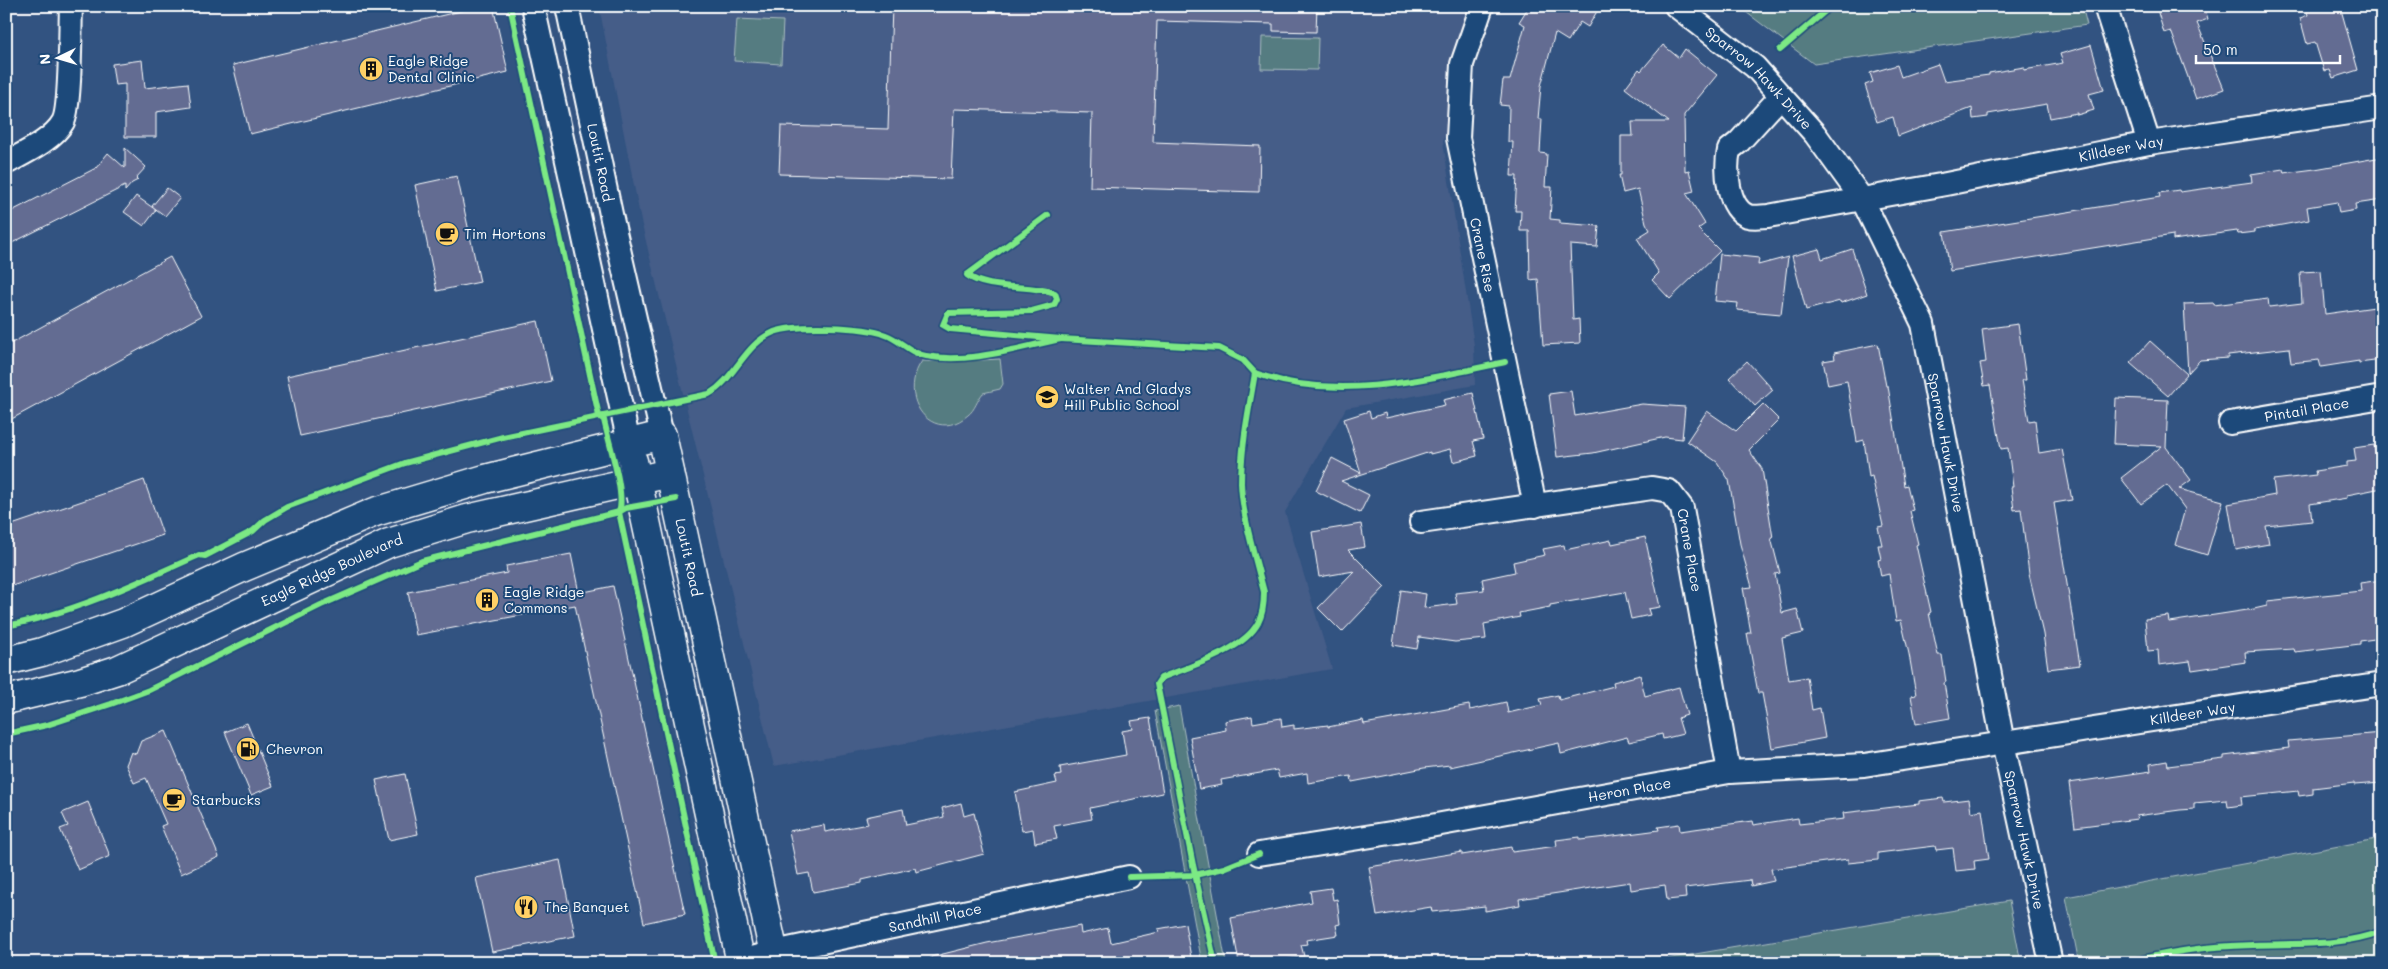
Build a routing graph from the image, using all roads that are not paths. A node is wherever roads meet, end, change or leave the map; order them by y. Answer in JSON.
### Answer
{"nodes":[{"id":1,"x":71,"y":6,"type":"edge"},
{"id":2,"x":533,"y":6,"type":"edge"},
{"id":3,"x":568,"y":6,"type":"edge"},
{"id":4,"x":1482,"y":6,"type":"edge"},
{"id":5,"x":1676,"y":6,"type":"edge"},
{"id":6,"x":2105,"y":6,"type":"edge"},
{"id":7,"x":1781,"y":96,"type":"junction"},
{"id":8,"x":2382,"y":108,"type":"edge"},
{"id":9,"x":2149,"y":142,"type":"junction"},
{"id":10,"x":6,"y":163,"type":"edge"},
{"id":11,"x":1862,"y":199,"type":"junction"},
{"id":12,"x":2382,"y":397,"type":"edge"},
{"id":13,"x":2230,"y":423,"type":"dead end"},
{"id":14,"x":662,"y":435,"type":"junction"},
{"id":15,"x":629,"y":443,"type":"junction"},
{"id":16,"x":670,"y":473,"type":"junction"},
{"id":17,"x":637,"y":480,"type":"junction"},
{"id":18,"x":1534,"y":506,"type":"junction"},
{"id":19,"x":1421,"y":522,"type":"dead end"},
{"id":20,"x":6,"y":660,"type":"edge"},
{"id":21,"x":2382,"y":684,"type":"edge"},
{"id":22,"x":6,"y":700,"type":"edge"},
{"id":23,"x":2004,"y":743,"type":"junction"},
{"id":24,"x":1729,"y":772,"type":"junction"},
{"id":25,"x":1259,"y":854,"type":"dead end"},
{"id":26,"x":1130,"y":877,"type":"dead end"},
{"id":27,"x":775,"y":957,"type":"edge"},
{"id":28,"x":741,"y":962,"type":"edge"},
{"id":29,"x":2051,"y":963,"type":"edge"}],
"edges":[{"from":1,"to":10,"type":"street"},
{"from":2,"to":15,"type":"street"},
{"from":3,"to":14,"type":"street","name":"Loutit Road"},
{"from":4,"to":18,"type":"street","name":"Crane Rise"},
{"from":5,"to":7,"type":"street","name":"Sparrow Hawk Drive"},
{"from":6,"to":9,"type":"street"},
{"from":7,"to":11,"type":"street","name":"Sparrow Hawk Drive"},
{"from":7,"to":11,"type":"street","name":"Killdeer Way"},
{"from":8,"to":9,"type":"street","name":"Killdeer Way"},
{"from":9,"to":11,"type":"street","name":"Killdeer Way"},
{"from":11,"to":23,"type":"street","name":"Sparrow Hawk Drive"},
{"from":12,"to":13,"type":"street","name":"Pintail Place"},
{"from":14,"to":15,"type":"street"},
{"from":14,"to":16,"type":"street","name":"Loutit Road"},
{"from":15,"to":17,"type":"street"},
{"from":15,"to":20,"type":"street"},
{"from":16,"to":17,"type":"street","name":"Eagle Ridge Boulevard"},
{"from":16,"to":27,"type":"street","name":"Loutit Road"},
{"from":17,"to":22,"type":"street","name":"Eagle Ridge Boulevard"},
{"from":17,"to":28,"type":"street"},
{"from":18,"to":19,"type":"street","name":"Crane Place"},
{"from":18,"to":24,"type":"street","name":"Crane Place"},
{"from":21,"to":23,"type":"street","name":"Killdeer Way"},
{"from":23,"to":24,"type":"street","name":"Heron Place"},
{"from":23,"to":29,"type":"street","name":"Sparrow Hawk Drive"},
{"from":24,"to":25,"type":"street","name":"Heron Place"},
{"from":26,"to":27,"type":"street","name":"Sandhill Place"},
{"from":27,"to":28,"type":"street","name":"Sandhill Place"}]}
